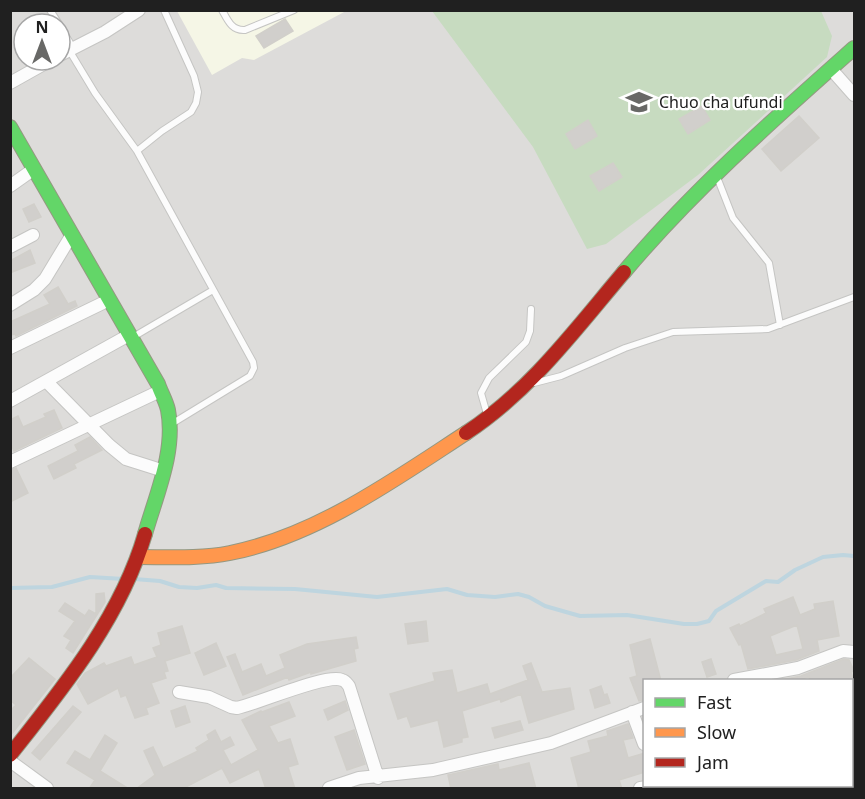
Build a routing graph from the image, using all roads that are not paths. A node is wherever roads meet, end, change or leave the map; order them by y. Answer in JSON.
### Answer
{"nodes":[{"id":1,"x":139,"y":10,"type":"edge"},
{"id":2,"x":164,"y":10,"type":"edge"},
{"id":3,"x":222,"y":10,"type":"edge"},
{"id":4,"x":294,"y":10,"type":"edge"},
{"id":5,"x":72,"y":48,"type":"edge"},
{"id":6,"x":855,"y":48,"type":"edge"},
{"id":7,"x":72,"y":58,"type":"edge"},
{"id":8,"x":831,"y":69,"type":"junction"},
{"id":9,"x":30,"y":72,"type":"edge"},
{"id":10,"x":10,"y":83,"type":"edge"},
{"id":11,"x":855,"y":95,"type":"edge"},
{"id":12,"x":12,"y":132,"type":"edge"},
{"id":13,"x":137,"y":151,"type":"junction"},
{"id":14,"x":34,"y":169,"type":"junction"},
{"id":15,"x":715,"y":174,"type":"junction"},
{"id":16,"x":10,"y":186,"type":"edge"},
{"id":17,"x":33,"y":235,"type":"dead end"},
{"id":18,"x":71,"y":236,"type":"junction"},
{"id":19,"x":10,"y":247,"type":"edge"},
{"id":20,"x":213,"y":290,"type":"junction"},
{"id":21,"x":855,"y":297,"type":"edge"},
{"id":22,"x":109,"y":300,"type":"junction"},
{"id":23,"x":10,"y":305,"type":"edge"},
{"id":24,"x":531,"y":309,"type":"dead end"},
{"id":25,"x":780,"y":325,"type":"junction"},
{"id":26,"x":130,"y":336,"type":"junction"},
{"id":27,"x":10,"y":348,"type":"edge"},
{"id":28,"x":47,"y":382,"type":"junction"},
{"id":29,"x":527,"y":384,"type":"junction"},
{"id":30,"x":160,"y":391,"type":"junction"},
{"id":31,"x":10,"y":401,"type":"edge"},
{"id":32,"x":488,"y":418,"type":"junction"},
{"id":33,"x":90,"y":425,"type":"junction"},
{"id":34,"x":170,"y":425,"type":"junction"},
{"id":35,"x":10,"y":462,"type":"edge"},
{"id":36,"x":164,"y":471,"type":"junction"},
{"id":37,"x":138,"y":557,"type":"junction"},
{"id":38,"x":855,"y":652,"type":"edge"},
{"id":39,"x":744,"y":679,"type":"edge"},
{"id":40,"x":178,"y":692,"type":"dead end"},
{"id":41,"x":638,"y":710,"type":"edge"},
{"id":42,"x":643,"y":734,"type":"edge"},
{"id":43,"x":10,"y":755,"type":"edge"},
{"id":44,"x":10,"y":760,"type":"edge"},
{"id":45,"x":378,"y":778,"type":"junction"},
{"id":46,"x":47,"y":789,"type":"edge"},
{"id":47,"x":329,"y":789,"type":"edge"}],
"edges":[{"from":1,"to":5,"type":"street"},
{"from":2,"to":13,"type":"lane"},
{"from":3,"to":4,"type":"lane"},
{"from":6,"to":8,"type":"street"},
{"from":7,"to":13,"type":"lane"},
{"from":8,"to":11,"type":"street"},
{"from":8,"to":15,"type":"street"},
{"from":9,"to":10,"type":"street"},
{"from":12,"to":14,"type":"street"},
{"from":13,"to":20,"type":"lane"},
{"from":14,"to":16,"type":"street"},
{"from":14,"to":18,"type":"street"},
{"from":15,"to":25,"type":"lane"},
{"from":15,"to":29,"type":"street"},
{"from":17,"to":19,"type":"street"},
{"from":18,"to":22,"type":"street"},
{"from":18,"to":23,"type":"street"},
{"from":20,"to":26,"type":"lane"},
{"from":20,"to":34,"type":"lane"},
{"from":21,"to":25,"type":"lane"},
{"from":22,"to":26,"type":"street"},
{"from":22,"to":27,"type":"street"},
{"from":24,"to":32,"type":"lane"},
{"from":25,"to":29,"type":"lane"},
{"from":26,"to":28,"type":"street"},
{"from":26,"to":30,"type":"street"},
{"from":28,"to":31,"type":"street"},
{"from":28,"to":33,"type":"street"},
{"from":29,"to":32,"type":"street"},
{"from":30,"to":33,"type":"street"},
{"from":30,"to":34,"type":"street"},
{"from":32,"to":37,"type":"street"},
{"from":33,"to":35,"type":"street"},
{"from":33,"to":36,"type":"street"},
{"from":34,"to":36,"type":"street"},
{"from":36,"to":37,"type":"street"},
{"from":37,"to":43,"type":"street"},
{"from":38,"to":39,"type":"street"},
{"from":40,"to":45,"type":"street"},
{"from":41,"to":42,"type":"street"},
{"from":41,"to":45,"type":"street"},
{"from":44,"to":46,"type":"street"},
{"from":45,"to":47,"type":"street"}]}
